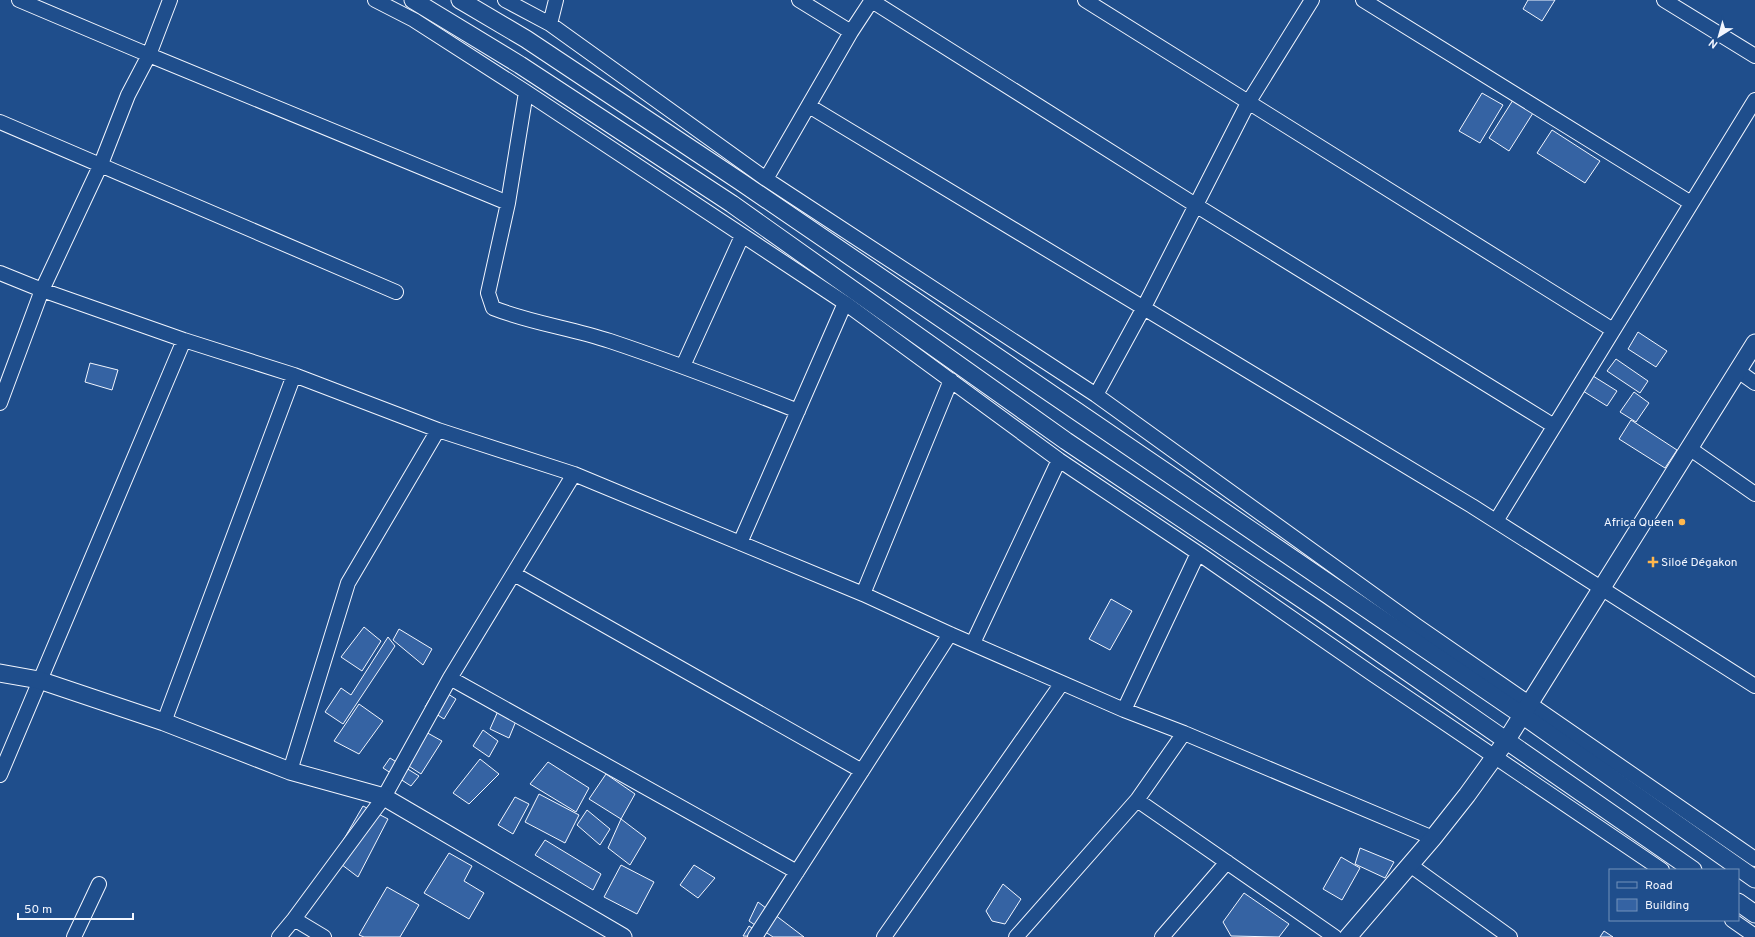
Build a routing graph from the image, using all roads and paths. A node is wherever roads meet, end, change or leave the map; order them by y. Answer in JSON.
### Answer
{"nodes":[{"id":1,"x":18,"y":0,"type":"edge"},
{"id":2,"x":170,"y":0,"type":"edge"},
{"id":3,"x":375,"y":0,"type":"edge"},
{"id":4,"x":413,"y":0,"type":"edge"},
{"id":5,"x":460,"y":0,"type":"edge"},
{"id":6,"x":505,"y":0,"type":"edge"},
{"id":7,"x":556,"y":0,"type":"edge"},
{"id":8,"x":799,"y":0,"type":"edge"},
{"id":9,"x":1085,"y":0,"type":"edge"},
{"id":10,"x":1312,"y":0,"type":"edge"},
{"id":11,"x":1363,"y":0,"type":"edge"},
{"id":12,"x":1664,"y":0,"type":"edge"},
{"id":13,"x":872,"y":1,"type":"edge"},
{"id":14,"x":550,"y":24,"type":"junction"},
{"id":15,"x":852,"y":32,"type":"junction"},
{"id":16,"x":149,"y":55,"type":"junction"},
{"id":17,"x":1755,"y":56,"type":"edge"},
{"id":18,"x":526,"y":92,"type":"junction"},
{"id":19,"x":1248,"y":104,"type":"junction"},
{"id":20,"x":1754,"y":104,"type":"edge"},
{"id":21,"x":809,"y":106,"type":"junction"},
{"id":22,"x":0,"y":122,"type":"edge"},
{"id":23,"x":101,"y":164,"type":"junction"},
{"id":24,"x":766,"y":179,"type":"junction"},
{"id":25,"x":508,"y":203,"type":"junction"},
{"id":26,"x":1692,"y":203,"type":"junction"},
{"id":27,"x":1197,"y":206,"type":"junction"},
{"id":28,"x":742,"y":236,"type":"junction"},
{"id":29,"x":0,"y":273,"type":"edge"},
{"id":30,"x":42,"y":290,"type":"junction"},
{"id":31,"x":396,"y":292,"type":"dead end"},
{"id":32,"x":845,"y":303,"type":"junction"},
{"id":33,"x":1143,"y":309,"type":"junction"},
{"id":34,"x":1613,"y":330,"type":"junction"},
{"id":35,"x":184,"y":340,"type":"junction"},
{"id":36,"x":1755,"y":343,"type":"edge"},
{"id":37,"x":683,"y":366,"type":"junction"},
{"id":38,"x":1738,"y":371,"type":"junction"},
{"id":39,"x":294,"y":375,"type":"junction"},
{"id":40,"x":951,"y":380,"type":"junction"},
{"id":41,"x":1755,"y":384,"type":"edge"},
{"id":42,"x":1096,"y":395,"type":"junction"},
{"id":43,"x":0,"y":403,"type":"edge"},
{"id":44,"x":798,"y":411,"type":"junction"},
{"id":45,"x":1554,"y":426,"type":"junction"},
{"id":46,"x":438,"y":430,"type":"junction"},
{"id":47,"x":1689,"y":448,"type":"junction"},
{"id":48,"x":1059,"y":460,"type":"junction"},
{"id":49,"x":574,"y":474,"type":"junction"},
{"id":50,"x":1755,"y":494,"type":"edge"},
{"id":51,"x":1496,"y":521,"type":"junction"},
{"id":52,"x":740,"y":543,"type":"junction"},
{"id":53,"x":1198,"y":553,"type":"junction"},
{"id":54,"x":514,"y":574,"type":"junction"},
{"id":55,"x":1601,"y":587,"type":"junction"},
{"id":56,"x":863,"y":594,"type":"junction"},
{"id":57,"x":950,"y":634,"type":"junction"},
{"id":58,"x":973,"y":643,"type":"junction"},
{"id":59,"x":0,"y":673,"type":"edge"},
{"id":60,"x":450,"y":678,"type":"junction"},
{"id":61,"x":39,"y":680,"type":"junction"},
{"id":62,"x":1062,"y":682,"type":"junction"},
{"id":63,"x":1755,"y":686,"type":"edge"},
{"id":64,"x":1525,"y":709,"type":"junction"},
{"id":65,"x":1124,"y":710,"type":"junction"},
{"id":66,"x":164,"y":722,"type":"junction"},
{"id":67,"x":1184,"y":733,"type":"junction"},
{"id":68,"x":1506,"y":741,"type":"junction"},
{"id":69,"x":1494,"y":756,"type":"junction"},
{"id":70,"x":290,"y":771,"type":"junction"},
{"id":71,"x":862,"y":771,"type":"junction"},
{"id":72,"x":0,"y":775,"type":"edge"},
{"id":73,"x":384,"y":797,"type":"junction"},
{"id":74,"x":1137,"y":800,"type":"junction"},
{"id":75,"x":1433,"y":838,"type":"junction"},
{"id":76,"x":1755,"y":859,"type":"edge"},
{"id":77,"x":1227,"y":862,"type":"junction"},
{"id":78,"x":1410,"y":865,"type":"junction"},
{"id":79,"x":1661,"y":869,"type":"edge"},
{"id":80,"x":1692,"y":869,"type":"edge"},
{"id":81,"x":797,"y":872,"type":"junction"},
{"id":82,"x":1755,"y":879,"type":"edge"},
{"id":83,"x":99,"y":884,"type":"dead end"},
{"id":84,"x":1739,"y":903,"type":"edge"},
{"id":85,"x":1755,"y":914,"type":"edge"},
{"id":86,"x":294,"y":919,"type":"junction"},
{"id":87,"x":1733,"y":921,"type":"edge"},
{"id":88,"x":1755,"y":936,"type":"edge"},
{"id":89,"x":74,"y":937,"type":"edge"},
{"id":90,"x":279,"y":937,"type":"edge"},
{"id":91,"x":324,"y":937,"type":"edge"},
{"id":92,"x":623,"y":937,"type":"edge"},
{"id":93,"x":755,"y":937,"type":"edge"},
{"id":94,"x":884,"y":937,"type":"edge"},
{"id":95,"x":1016,"y":937,"type":"edge"},
{"id":96,"x":1162,"y":937,"type":"edge"},
{"id":97,"x":1335,"y":937,"type":"edge"},
{"id":98,"x":1348,"y":937,"type":"edge"},
{"id":99,"x":1510,"y":937,"type":"edge"}],
"edges":[{"from":1,"to":16,"type":"street"},
{"from":2,"to":16,"type":"street"},
{"from":3,"to":18,"type":"street"},
{"from":4,"to":68,"type":"street"},
{"from":5,"to":64,"type":"street"},
{"from":6,"to":14,"type":"street"},
{"from":7,"to":14,"type":"street"},
{"from":8,"to":15,"type":"street"},
{"from":9,"to":19,"type":"street"},
{"from":10,"to":19,"type":"street"},
{"from":11,"to":26,"type":"street"},
{"from":12,"to":17,"type":"street"},
{"from":13,"to":15,"type":"street"},
{"from":13,"to":27,"type":"street"},
{"from":14,"to":24,"type":"street"},
{"from":15,"to":21,"type":"street"},
{"from":16,"to":23,"type":"street"},
{"from":16,"to":25,"type":"street"},
{"from":18,"to":25,"type":"street"},
{"from":18,"to":28,"type":"street"},
{"from":19,"to":27,"type":"street"},
{"from":19,"to":34,"type":"street"},
{"from":20,"to":26,"type":"street"},
{"from":21,"to":24,"type":"street"},
{"from":21,"to":33,"type":"street"},
{"from":22,"to":23,"type":"street"},
{"from":23,"to":30,"type":"street"},
{"from":23,"to":31,"type":"street"},
{"from":24,"to":42,"type":"street"},
{"from":25,"to":37,"type":"street"},
{"from":26,"to":34,"type":"street"},
{"from":27,"to":33,"type":"street"},
{"from":27,"to":45,"type":"street"},
{"from":28,"to":32,"type":"street"},
{"from":28,"to":37,"type":"street"},
{"from":29,"to":30,"type":"street"},
{"from":30,"to":35,"type":"street"},
{"from":30,"to":43,"type":"street"},
{"from":32,"to":40,"type":"street"},
{"from":32,"to":44,"type":"street"},
{"from":33,"to":42,"type":"street"},
{"from":33,"to":51,"type":"street"},
{"from":34,"to":45,"type":"street"},
{"from":35,"to":39,"type":"street"},
{"from":35,"to":61,"type":"street"},
{"from":36,"to":38,"type":"street"},
{"from":37,"to":44,"type":"street"},
{"from":38,"to":41,"type":"street"},
{"from":38,"to":47,"type":"street"},
{"from":39,"to":46,"type":"street"},
{"from":39,"to":66,"type":"street"},
{"from":40,"to":48,"type":"street"},
{"from":40,"to":56,"type":"street"},
{"from":42,"to":64,"type":"street"},
{"from":44,"to":52,"type":"street"},
{"from":45,"to":51,"type":"street"},
{"from":46,"to":49,"type":"street"},
{"from":46,"to":70,"type":"street"},
{"from":47,"to":50,"type":"street"},
{"from":47,"to":55,"type":"street"},
{"from":48,"to":53,"type":"street"},
{"from":48,"to":58,"type":"street"},
{"from":49,"to":52,"type":"street"},
{"from":49,"to":54,"type":"street"},
{"from":51,"to":55,"type":"street"},
{"from":52,"to":56,"type":"street"},
{"from":53,"to":65,"type":"street"},
{"from":53,"to":69,"type":"street"},
{"from":54,"to":60,"type":"street"},
{"from":54,"to":71,"type":"street"},
{"from":55,"to":63,"type":"street"},
{"from":55,"to":64,"type":"street"},
{"from":56,"to":57,"type":"street"},
{"from":57,"to":58,"type":"street"},
{"from":57,"to":71,"type":"street"},
{"from":58,"to":62,"type":"street"},
{"from":59,"to":61,"type":"street"},
{"from":60,"to":73,"type":"street"},
{"from":60,"to":81,"type":"street"},
{"from":61,"to":66,"type":"street"},
{"from":61,"to":72,"type":"street"},
{"from":62,"to":65,"type":"street"},
{"from":62,"to":94,"type":"street"},
{"from":64,"to":68,"type":"street"},
{"from":64,"to":76,"type":"street"},
{"from":64,"to":82,"type":"street"},
{"from":65,"to":67,"type":"street"},
{"from":66,"to":70,"type":"street"},
{"from":67,"to":74,"type":"street"},
{"from":67,"to":75,"type":"street"},
{"from":68,"to":69,"type":"street"},
{"from":68,"to":80,"type":"street"},
{"from":69,"to":75,"type":"street"},
{"from":69,"to":79,"type":"street"},
{"from":70,"to":73,"type":"street"},
{"from":71,"to":81,"type":"street"},
{"from":73,"to":86,"type":"street"},
{"from":73,"to":92,"type":"street"},
{"from":74,"to":77,"type":"street"},
{"from":74,"to":95,"type":"street"},
{"from":75,"to":78,"type":"street"},
{"from":77,"to":96,"type":"street"},
{"from":77,"to":97,"type":"street"},
{"from":78,"to":98,"type":"street"},
{"from":78,"to":99,"type":"street"},
{"from":81,"to":93,"type":"street"},
{"from":83,"to":89,"type":"street"},
{"from":84,"to":85,"type":"street"},
{"from":86,"to":90,"type":"street"},
{"from":86,"to":91,"type":"street"},
{"from":87,"to":88,"type":"street"}]}
